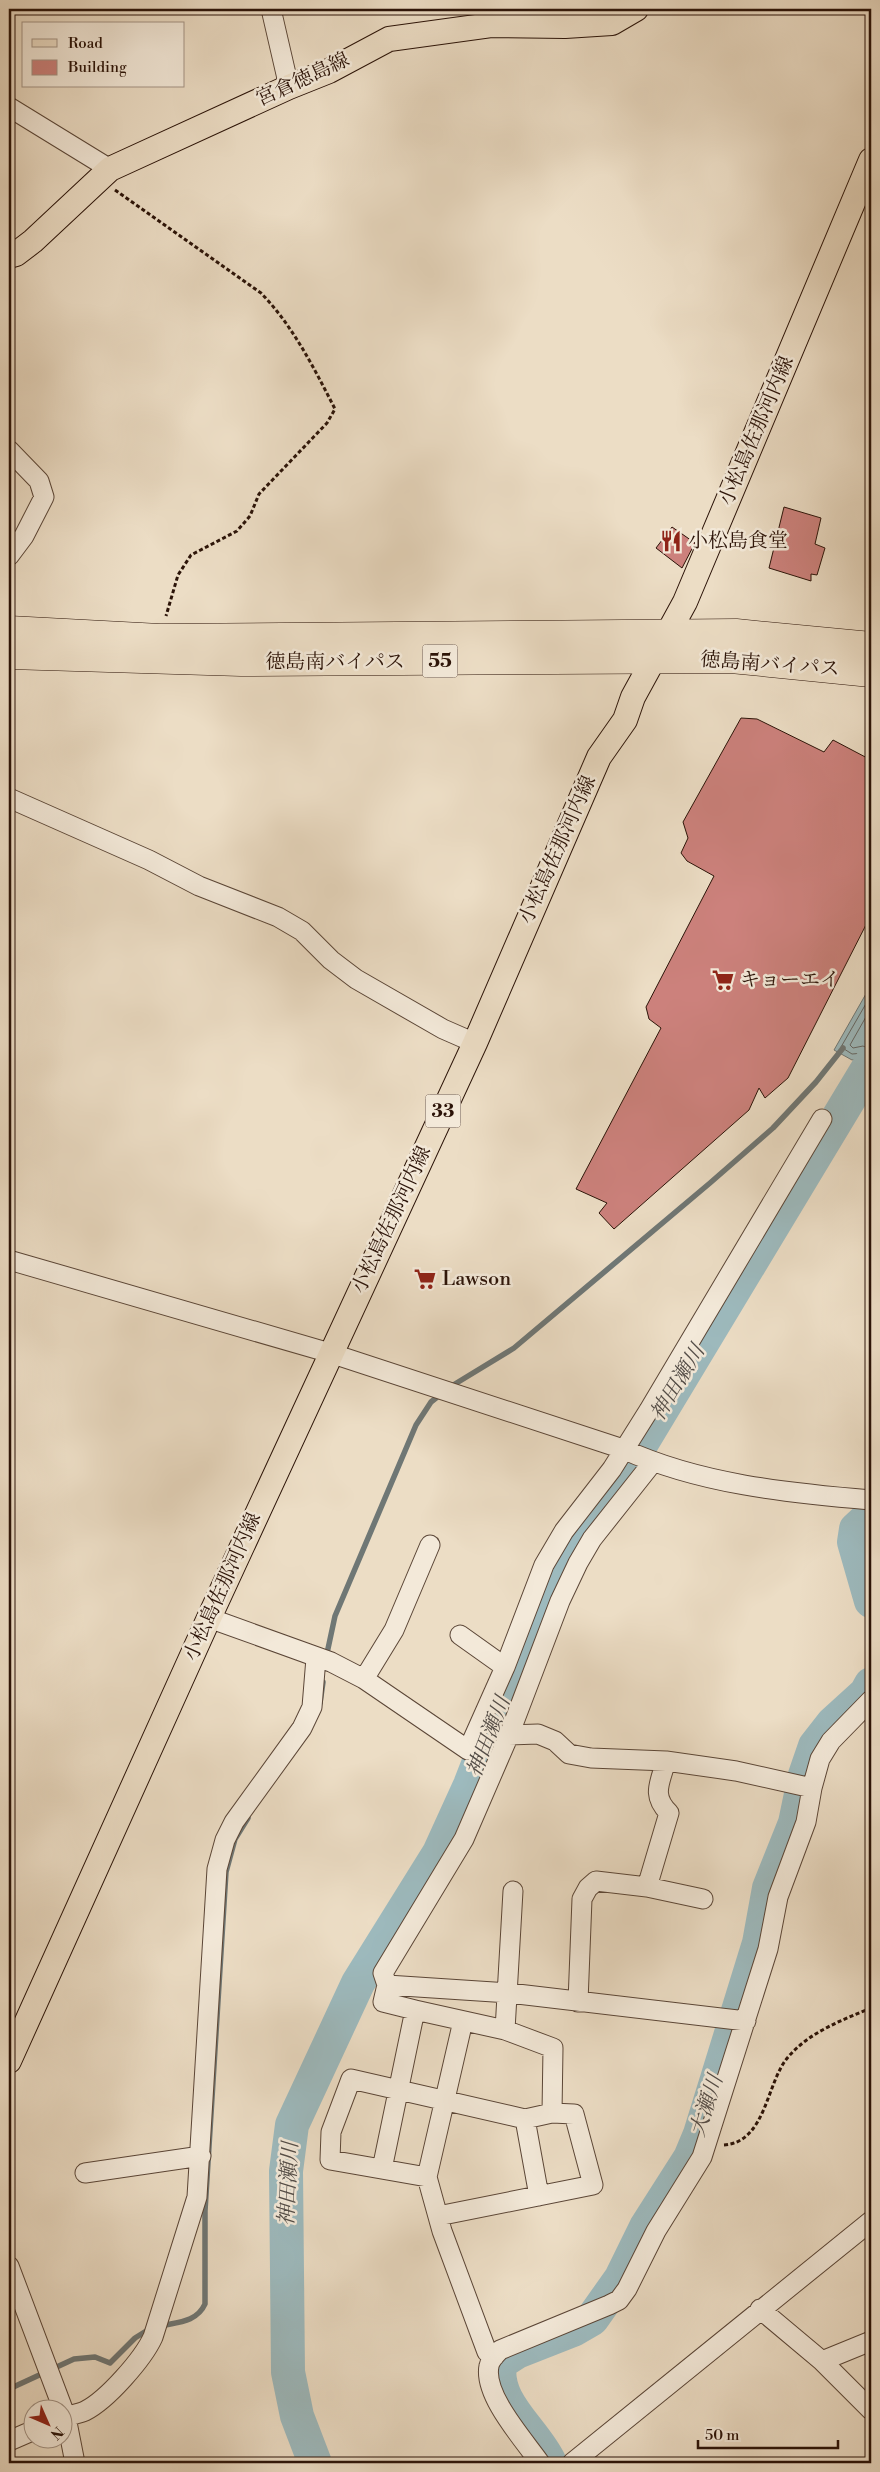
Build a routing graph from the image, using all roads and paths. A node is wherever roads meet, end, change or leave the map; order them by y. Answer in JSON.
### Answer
{"nodes":[{"id":1,"x":271,"y":9,"type":"edge"},
{"id":2,"x":636,"y":9,"type":"edge"},
{"id":3,"x":289,"y":87,"type":"junction"},
{"id":4,"x":9,"y":107,"type":"edge"},
{"id":5,"x":871,"y":160,"type":"edge"},
{"id":6,"x":104,"y":174,"type":"junction"},
{"id":7,"x":9,"y":256,"type":"edge"},
{"id":8,"x":9,"y":450,"type":"edge"},
{"id":9,"x":9,"y":556,"type":"edge"},
{"id":10,"x":9,"y":630,"type":"edge"},
{"id":11,"x":668,"y":634,"type":"junction"},
{"id":12,"x":160,"y":638,"type":"junction"},
{"id":13,"x":871,"y":646,"type":"edge"},
{"id":14,"x":9,"y":655,"type":"edge"},
{"id":15,"x":652,"y":661,"type":"junction"},
{"id":16,"x":871,"y":673,"type":"edge"},
{"id":17,"x":9,"y":798,"type":"edge"},
{"id":18,"x":475,"y":1043,"type":"junction"},
{"id":19,"x":822,"y":1119,"type":"dead end"},
{"id":20,"x":9,"y":1260,"type":"edge"},
{"id":21,"x":330,"y":1353,"type":"junction"},
{"id":22,"x":639,"y":1456,"type":"junction"},
{"id":23,"x":871,"y":1500,"type":"edge"},
{"id":24,"x":430,"y":1545,"type":"dead end"},
{"id":25,"x":209,"y":1618,"type":"junction"},
{"id":26,"x":460,"y":1635,"type":"dead end"},
{"id":27,"x":323,"y":1660,"type":"junction"},
{"id":28,"x":505,"y":1667,"type":"junction"},
{"id":29,"x":364,"y":1679,"type":"junction"},
{"id":30,"x":871,"y":1700,"type":"edge"},
{"id":31,"x":509,"y":1735,"type":"junction"},
{"id":32,"x":666,"y":1761,"type":"junction"},
{"id":33,"x":805,"y":1786,"type":"junction"},
{"id":34,"x":647,"y":1887,"type":"junction"},
{"id":35,"x":514,"y":1891,"type":"dead end"},
{"id":36,"x":703,"y":1899,"type":"dead end"},
{"id":37,"x":387,"y":1985,"type":"junction"},
{"id":38,"x":509,"y":1993,"type":"junction"},
{"id":39,"x":578,"y":2002,"type":"junction"},
{"id":40,"x":871,"y":2008,"type":"edge"},
{"id":41,"x":415,"y":2010,"type":"junction"},
{"id":42,"x":739,"y":2019,"type":"junction"},
{"id":43,"x":463,"y":2021,"type":"junction"},
{"id":44,"x":505,"y":2030,"type":"junction"},
{"id":45,"x":9,"y":2061,"type":"edge"},
{"id":46,"x":398,"y":2091,"type":"junction"},
{"id":47,"x":444,"y":2102,"type":"junction"},
{"id":48,"x":552,"y":2113,"type":"junction"},
{"id":49,"x":525,"y":2119,"type":"junction"},
{"id":50,"x":706,"y":2147,"type":"junction"},
{"id":51,"x":201,"y":2156,"type":"junction"},
{"id":52,"x":382,"y":2169,"type":"junction"},
{"id":53,"x":85,"y":2173,"type":"dead end"},
{"id":54,"x":427,"y":2177,"type":"junction"},
{"id":55,"x":539,"y":2196,"type":"junction"},
{"id":56,"x":438,"y":2216,"type":"junction"},
{"id":57,"x":871,"y":2221,"type":"edge"},
{"id":58,"x":9,"y":2266,"type":"edge"},
{"id":59,"x":760,"y":2310,"type":"junction"},
{"id":60,"x":871,"y":2341,"type":"edge"},
{"id":61,"x":494,"y":2357,"type":"junction"},
{"id":62,"x":822,"y":2361,"type":"junction"},
{"id":63,"x":59,"y":2400,"type":"edge"},
{"id":64,"x":871,"y":2410,"type":"edge"},
{"id":65,"x":72,"y":2415,"type":"edge"},
{"id":66,"x":22,"y":2435,"type":"edge"},
{"id":67,"x":9,"y":2441,"type":"edge"},
{"id":68,"x":72,"y":2450,"type":"edge"},
{"id":69,"x":75,"y":2463,"type":"edge"},
{"id":70,"x":540,"y":2463,"type":"edge"},
{"id":71,"x":572,"y":2463,"type":"edge"}],
"edges":[{"from":1,"to":3,"type":"street"},
{"from":2,"to":3,"type":"main road","name":"宮倉徳島線"},
{"from":3,"to":6,"type":"main road","name":"宮倉徳島線"},
{"from":4,"to":6,"type":"street"},
{"from":5,"to":11,"type":"main road","name":"小松島佐那河内線","number":"33"},
{"from":6,"to":7,"type":"main road","name":"宮倉徳島線"},
{"from":6,"to":12,"type":"path"},
{"from":8,"to":9,"type":"street"},
{"from":10,"to":12,"type":"highway","name":"徳島南バイパス","number":"55"},
{"from":11,"to":12,"type":"highway","name":"徳島南バイパス","number":"55"},
{"from":11,"to":13,"type":"highway","name":"徳島南バイパス","number":"55"},
{"from":11,"to":15,"type":"main road","name":"小松島佐那河内線","number":"33"},
{"from":14,"to":15,"type":"highway","name":"徳島南バイパス","number":"55"},
{"from":15,"to":16,"type":"highway","name":"徳島南バイパス","number":"55"},
{"from":15,"to":18,"type":"main road","name":"小松島佐那河内線","number":"33"},
{"from":17,"to":18,"type":"street"},
{"from":18,"to":21,"type":"main road","name":"小松島佐那河内線","number":"33"},
{"from":19,"to":22,"type":"street"},
{"from":20,"to":21,"type":"street"},
{"from":21,"to":22,"type":"street"},
{"from":21,"to":25,"type":"main road","name":"小松島佐那河内線","number":"33"},
{"from":22,"to":23,"type":"street"},
{"from":22,"to":28,"type":"street"},
{"from":22,"to":31,"type":"street"},
{"from":24,"to":29,"type":"street"},
{"from":25,"to":27,"type":"street"},
{"from":25,"to":45,"type":"main road","name":"小松島佐那河内線","number":"33"},
{"from":26,"to":28,"type":"street"},
{"from":27,"to":29,"type":"street"},
{"from":27,"to":51,"type":"street"},
{"from":28,"to":29,"type":"street"},
{"from":30,"to":33,"type":"street"},
{"from":31,"to":32,"type":"street"},
{"from":31,"to":37,"type":"street"},
{"from":32,"to":33,"type":"street"},
{"from":32,"to":34,"type":"street"},
{"from":33,"to":42,"type":"street"},
{"from":34,"to":36,"type":"street"},
{"from":34,"to":39,"type":"street"},
{"from":35,"to":38,"type":"street"},
{"from":37,"to":38,"type":"street"},
{"from":37,"to":41,"type":"street"},
{"from":38,"to":39,"type":"street"},
{"from":38,"to":44,"type":"street"},
{"from":39,"to":42,"type":"street"},
{"from":40,"to":50,"type":"path"},
{"from":41,"to":43,"type":"street"},
{"from":41,"to":46,"type":"street"},
{"from":42,"to":50,"type":"street"},
{"from":43,"to":44,"type":"street"},
{"from":43,"to":47,"type":"street"},
{"from":44,"to":48,"type":"street"},
{"from":46,"to":47,"type":"street"},
{"from":46,"to":52,"type":"street"},
{"from":46,"to":52,"type":"street"},
{"from":47,"to":49,"type":"street"},
{"from":47,"to":54,"type":"street"},
{"from":48,"to":49,"type":"street"},
{"from":48,"to":55,"type":"street"},
{"from":49,"to":55,"type":"street"},
{"from":50,"to":61,"type":"street"},
{"from":51,"to":53,"type":"street"},
{"from":51,"to":65,"type":"street"},
{"from":52,"to":54,"type":"street"},
{"from":54,"to":56,"type":"street"},
{"from":55,"to":56,"type":"street"},
{"from":56,"to":61,"type":"street"},
{"from":57,"to":59,"type":"street"},
{"from":58,"to":63,"type":"street"},
{"from":59,"to":62,"type":"street"},
{"from":59,"to":71,"type":"street"},
{"from":60,"to":62,"type":"street"},
{"from":61,"to":70,"type":"street"},
{"from":62,"to":64,"type":"street"},
{"from":66,"to":67,"type":"street"},
{"from":68,"to":69,"type":"street"}]}
